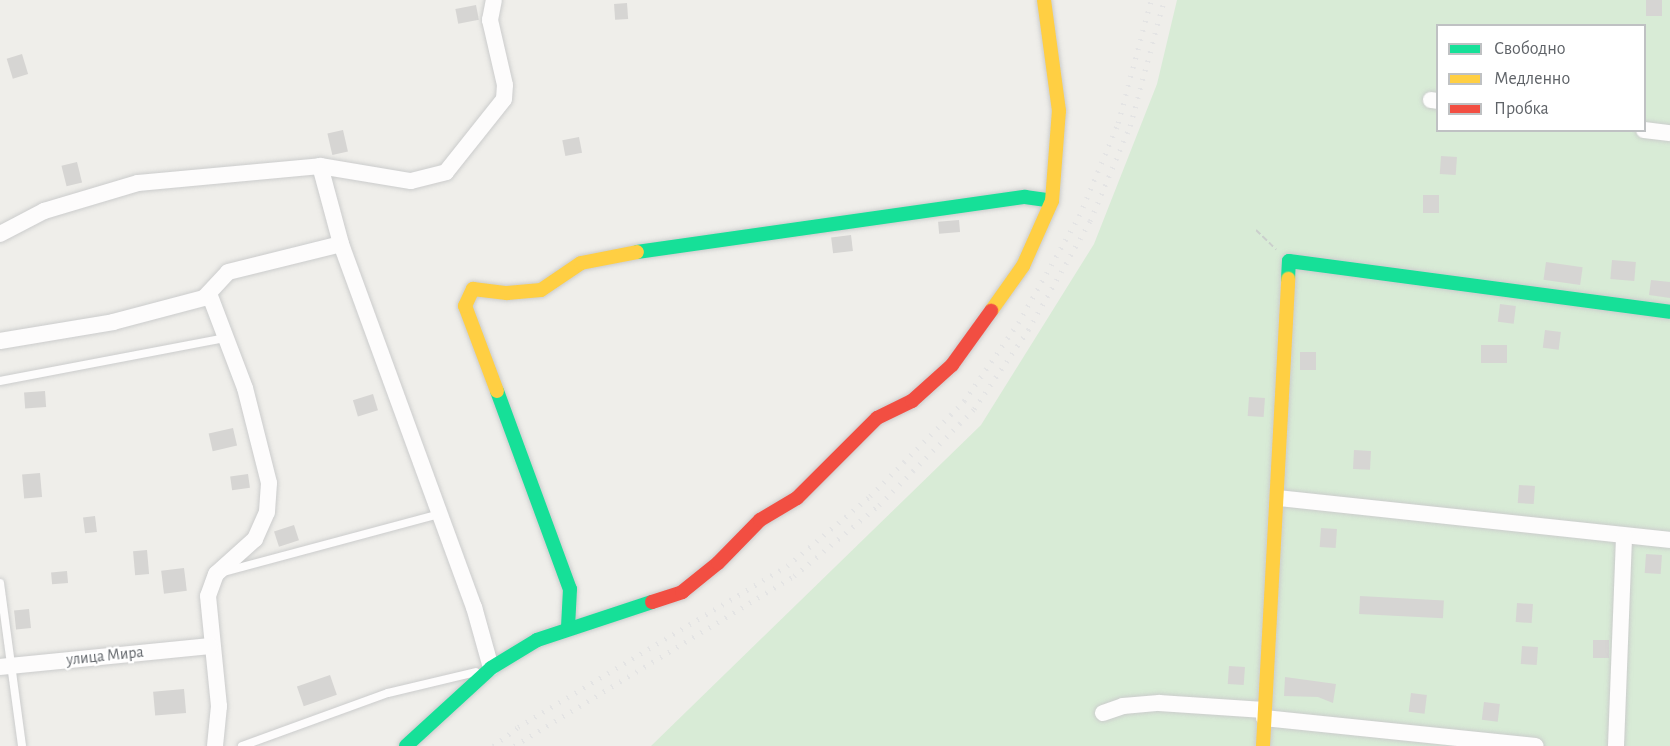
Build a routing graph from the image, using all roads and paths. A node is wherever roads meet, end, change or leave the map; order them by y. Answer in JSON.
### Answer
{"nodes":[{"id":1,"x":494,"y":0,"type":"edge"},
{"id":2,"x":1044,"y":0,"type":"edge"},
{"id":3,"x":1646,"y":130,"type":"edge"},
{"id":4,"x":1670,"y":133,"type":"edge"},
{"id":5,"x":320,"y":166,"type":"junction"},
{"id":6,"x":1052,"y":201,"type":"junction"},
{"id":7,"x":1256,"y":230,"type":"dead end"},
{"id":8,"x":0,"y":234,"type":"edge"},
{"id":9,"x":341,"y":244,"type":"junction"},
{"id":10,"x":1289,"y":261,"type":"junction"},
{"id":11,"x":210,"y":296,"type":"junction"},
{"id":12,"x":1670,"y":312,"type":"edge"},
{"id":13,"x":226,"y":338,"type":"junction"},
{"id":14,"x":0,"y":340,"type":"edge"},
{"id":15,"x":0,"y":381,"type":"edge"},
{"id":16,"x":1278,"y":498,"type":"junction"},
{"id":17,"x":439,"y":514,"type":"junction"},
{"id":18,"x":1624,"y":536,"type":"junction"},
{"id":19,"x":1670,"y":540,"type":"edge"},
{"id":20,"x":216,"y":574,"type":"junction"},
{"id":21,"x":0,"y":583,"type":"edge"},
{"id":22,"x":568,"y":626,"type":"junction"},
{"id":23,"x":210,"y":646,"type":"junction"},
{"id":24,"x":5,"y":667,"type":"edge"},
{"id":25,"x":491,"y":668,"type":"junction"},
{"id":26,"x":1102,"y":713,"type":"dead end"},
{"id":27,"x":1264,"y":714,"type":"junction"},
{"id":28,"x":22,"y":746,"type":"edge"},
{"id":29,"x":215,"y":746,"type":"edge"},
{"id":30,"x":242,"y":746,"type":"edge"},
{"id":31,"x":406,"y":746,"type":"edge"},
{"id":32,"x":1263,"y":746,"type":"edge"},
{"id":33,"x":1536,"y":746,"type":"edge"},
{"id":34,"x":1616,"y":746,"type":"edge"}],
"edges":[{"from":1,"to":5,"type":"street"},
{"from":2,"to":6,"type":"street"},
{"from":3,"to":4,"type":"street"},
{"from":5,"to":8,"type":"street"},
{"from":5,"to":9,"type":"street"},
{"from":6,"to":22,"type":"street"},
{"from":6,"to":22,"type":"street"},
{"from":7,"to":10,"type":"path"},
{"from":9,"to":11,"type":"street"},
{"from":9,"to":17,"type":"street"},
{"from":10,"to":12,"type":"street"},
{"from":10,"to":16,"type":"street"},
{"from":11,"to":13,"type":"street"},
{"from":11,"to":14,"type":"street"},
{"from":13,"to":15,"type":"lane"},
{"from":13,"to":20,"type":"street"},
{"from":16,"to":18,"type":"street"},
{"from":16,"to":27,"type":"street"},
{"from":17,"to":20,"type":"lane"},
{"from":17,"to":25,"type":"street"},
{"from":18,"to":19,"type":"street"},
{"from":18,"to":34,"type":"street"},
{"from":20,"to":23,"type":"street"},
{"from":21,"to":24,"type":"lane"},
{"from":22,"to":25,"type":"street"},
{"from":23,"to":24,"type":"street","name":"улица Мира"},
{"from":23,"to":29,"type":"street"},
{"from":24,"to":28,"type":"lane"},
{"from":25,"to":30,"type":"lane"},
{"from":25,"to":31,"type":"street"},
{"from":26,"to":27,"type":"street"},
{"from":27,"to":32,"type":"street"},
{"from":27,"to":33,"type":"street"}]}
